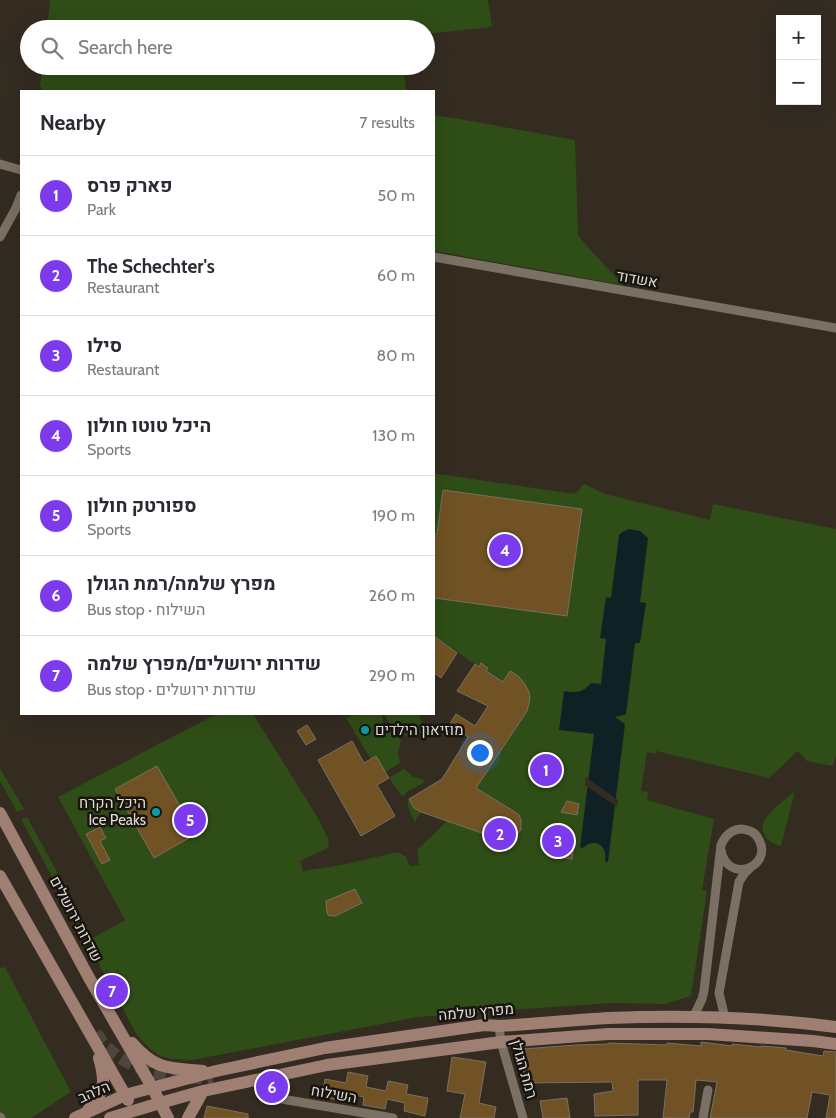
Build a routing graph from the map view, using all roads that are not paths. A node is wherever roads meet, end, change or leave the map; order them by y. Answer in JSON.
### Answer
{"nodes":[{"id":1,"x":0,"y":164,"type":"edge"},
{"id":2,"x":20,"y":170,"type":"edge"},
{"id":3,"x":20,"y":198,"type":"edge"},
{"id":4,"x":0,"y":237,"type":"edge"},
{"id":5,"x":435,"y":257,"type":"edge"},
{"id":6,"x":836,"y":328,"type":"edge"},
{"id":7,"x":0,"y":813,"type":"edge"},
{"id":8,"x":721,"y":850,"type":"junction"},
{"id":9,"x":750,"y":868,"type":"junction"},
{"id":10,"x":0,"y":875,"type":"edge"},
{"id":11,"x":693,"y":1018,"type":"junction"},
{"id":12,"x":725,"y":1018,"type":"junction"},
{"id":13,"x":113,"y":1021,"type":"junction"},
{"id":14,"x":84,"y":1024,"type":"junction"},
{"id":15,"x":499,"y":1026,"type":"junction"},
{"id":16,"x":836,"y":1026,"type":"edge"},
{"id":17,"x":96,"y":1033,"type":"tunnel mouth"},
{"id":18,"x":501,"y":1042,"type":"junction"},
{"id":19,"x":836,"y":1044,"type":"edge"},
{"id":20,"x":404,"y":1055,"type":"junction"},
{"id":21,"x":214,"y":1075,"type":"junction"},
{"id":22,"x":152,"y":1087,"type":"junction"},
{"id":23,"x":708,"y":1090,"type":"dead end"},
{"id":24,"x":203,"y":1091,"type":"junction"},
{"id":25,"x":125,"y":1095,"type":"junction"},
{"id":26,"x":270,"y":1097,"type":"dead end"},
{"id":27,"x":160,"y":1103,"type":"junction"},
{"id":28,"x":336,"y":1108,"type":"junction"},
{"id":29,"x":136,"y":1114,"type":"edge"},
{"id":30,"x":80,"y":1116,"type":"edge"},
{"id":31,"x":110,"y":1118,"type":"edge"},
{"id":32,"x":168,"y":1118,"type":"edge"},
{"id":33,"x":188,"y":1118,"type":"edge"},
{"id":34,"x":334,"y":1118,"type":"edge"},
{"id":35,"x":393,"y":1118,"type":"edge"},
{"id":36,"x":523,"y":1118,"type":"edge"},
{"id":37,"x":704,"y":1118,"type":"edge"}],
"edges":[{"from":1,"to":2,"type":"street"},
{"from":3,"to":4,"type":"street"},
{"from":5,"to":6,"type":"street","name":"אשדוד"},
{"from":7,"to":13,"type":"street","name":"שדרות ירושלים"},
{"from":8,"to":9,"type":"street"},
{"from":8,"to":9,"type":"street"},
{"from":8,"to":11,"type":"street"},
{"from":9,"to":12,"type":"street"},
{"from":10,"to":14,"type":"street"},
{"from":10,"to":17,"type":"street"},
{"from":11,"to":12,"type":"street","name":"מפרץ שלמה"},
{"from":11,"to":15,"type":"street","name":"מפרץ שלמה"},
{"from":12,"to":16,"type":"street","name":"מפרץ שלמה"},
{"from":13,"to":21,"type":"street"},
{"from":13,"to":22,"type":"street","name":"שדרות ירושלים"},
{"from":14,"to":25,"type":"street"},
{"from":14,"to":30,"type":"street"},
{"from":15,"to":18,"type":"street","name":"רמת הגולן"},
{"from":15,"to":21,"type":"street","name":"מפרץ שלמה"},
{"from":18,"to":19,"type":"street"},
{"from":18,"to":20,"type":"street"},
{"from":18,"to":36,"type":"street","name":"רמת הגולן"},
{"from":20,"to":21,"type":"street"},
{"from":20,"to":24,"type":"street"},
{"from":21,"to":22,"type":"street","name":"מפרץ שלמה"},
{"from":22,"to":25,"type":"street","name":"מפרץ שלמה"},
{"from":22,"to":27,"type":"street","name":"שדרות ירושלים"},
{"from":23,"to":37,"type":"street"},
{"from":24,"to":27,"type":"street"},
{"from":24,"to":33,"type":"street"},
{"from":25,"to":29,"type":"street"},
{"from":25,"to":30,"type":"street","name":"הלהב"},
{"from":26,"to":28,"type":"street","name":"השילוח"},
{"from":27,"to":29,"type":"street"},
{"from":27,"to":32,"type":"street","name":"שדרות ירושלים"},
{"from":28,"to":34,"type":"street"},
{"from":28,"to":35,"type":"street","name":"השילוח"},
{"from":29,"to":31,"type":"street","name":"הלהב"}]}
